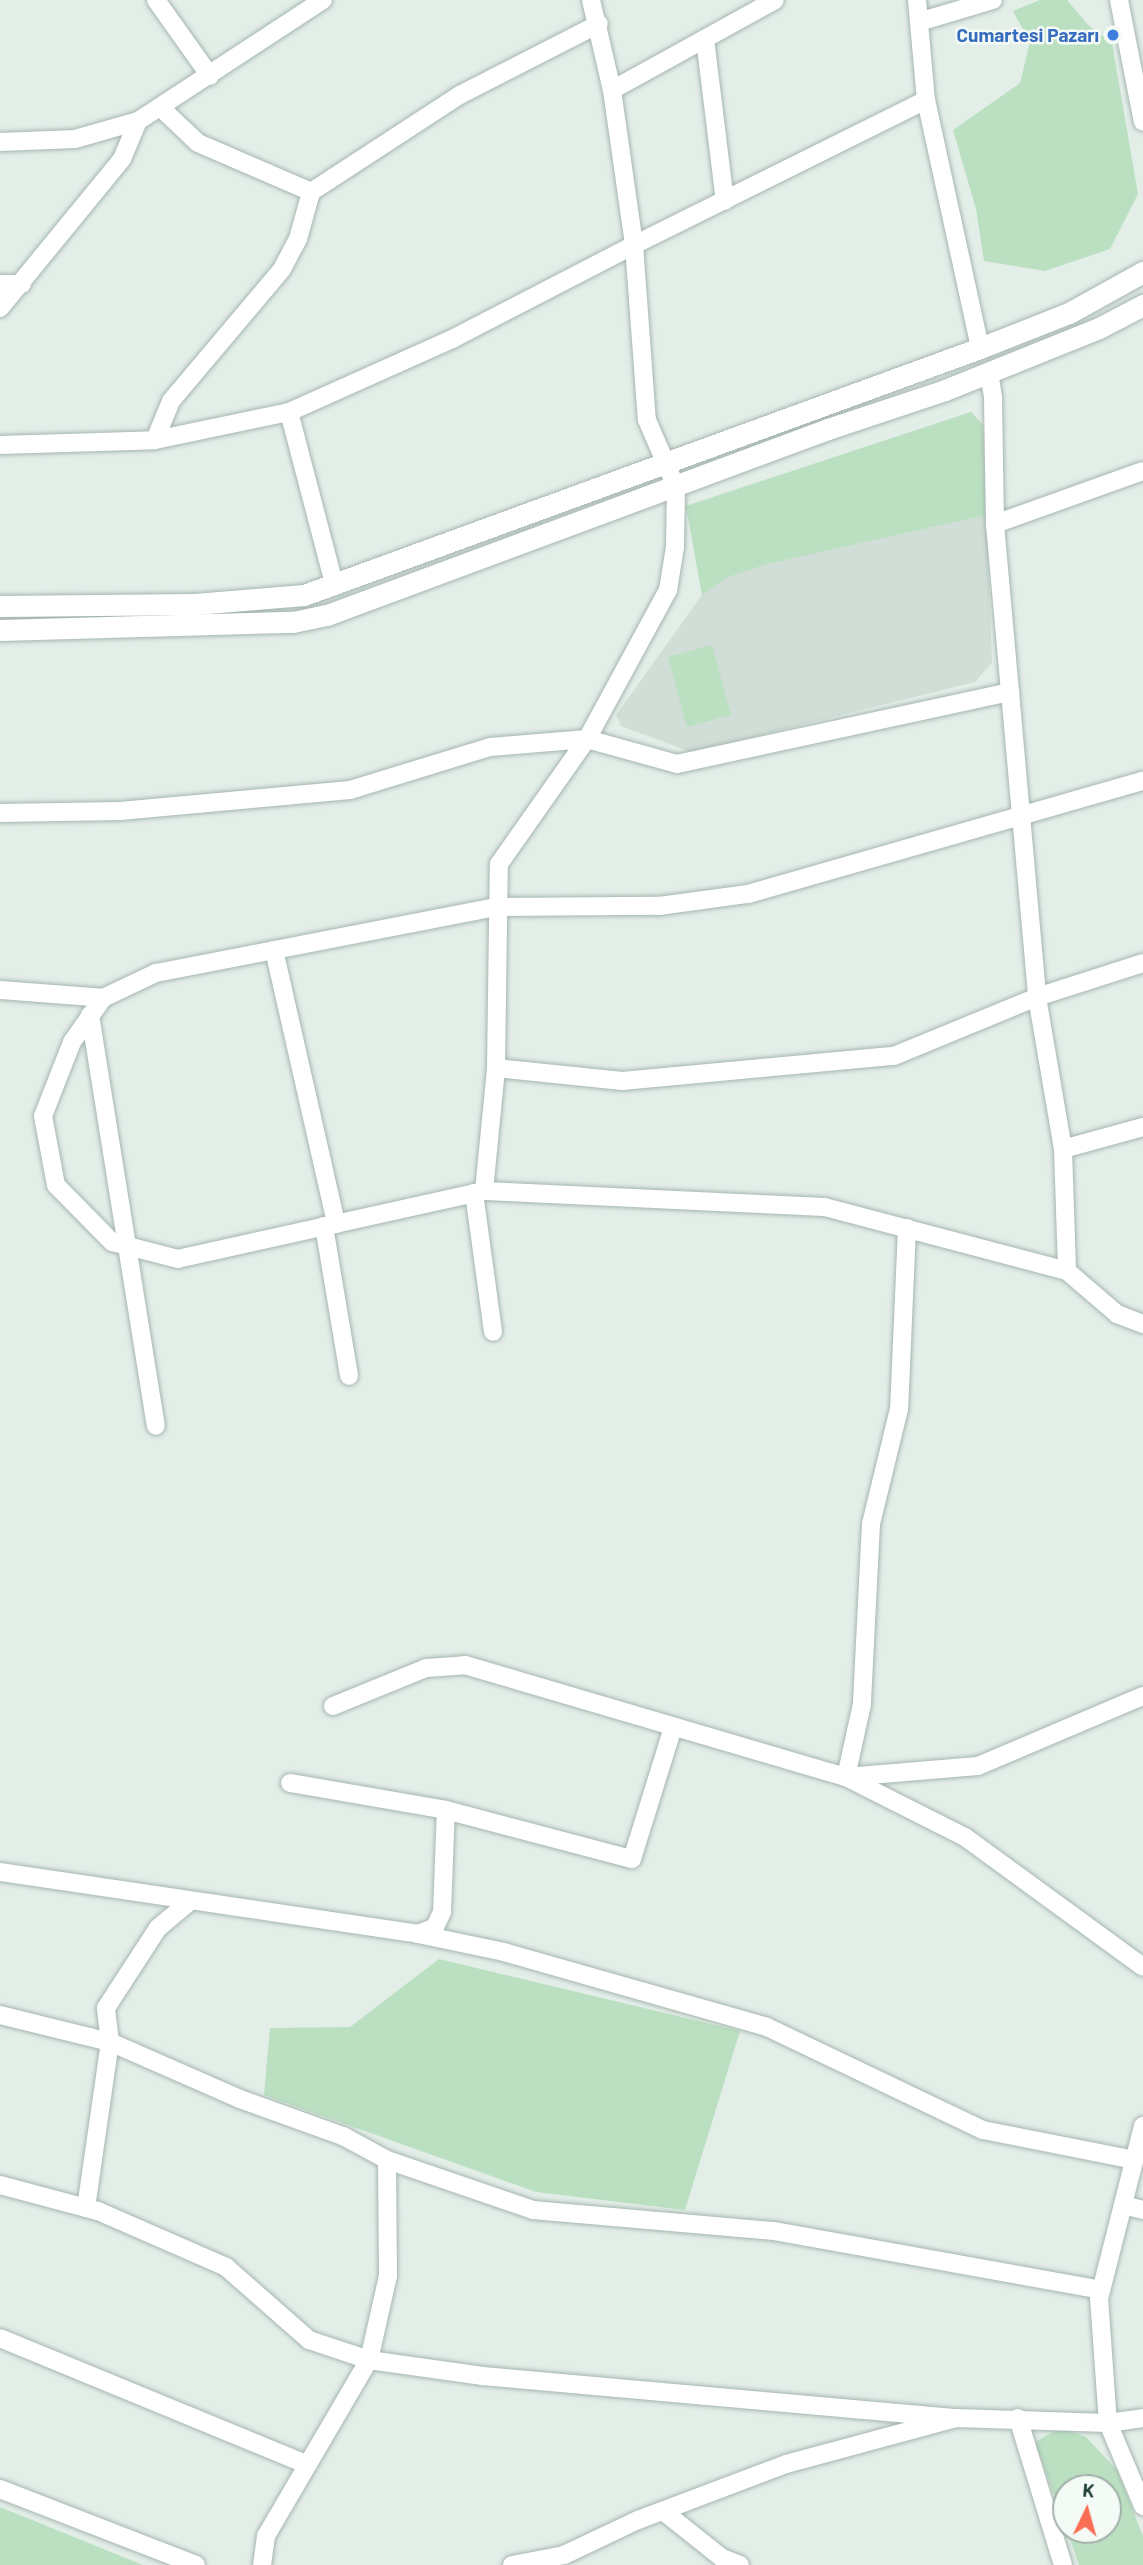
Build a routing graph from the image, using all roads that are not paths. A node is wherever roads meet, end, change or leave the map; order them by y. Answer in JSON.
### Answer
{"nodes":[{"id":1,"x":156,"y":0,"type":"edge"},
{"id":2,"x":323,"y":0,"type":"edge"},
{"id":3,"x":592,"y":0,"type":"edge"},
{"id":4,"x":775,"y":0,"type":"edge"},
{"id":5,"x":917,"y":0,"type":"edge"},
{"id":6,"x":993,"y":0,"type":"edge"},
{"id":7,"x":1119,"y":0,"type":"edge"},
{"id":8,"x":922,"y":21,"type":"junction"},
{"id":9,"x":599,"y":24,"type":"junction"},
{"id":10,"x":705,"y":39,"type":"junction"},
{"id":11,"x":210,"y":76,"type":"junction"},
{"id":12,"x":612,"y":90,"type":"junction"},
{"id":13,"x":926,"y":100,"type":"junction"},
{"id":14,"x":160,"y":107,"type":"junction"},
{"id":15,"x":138,"y":121,"type":"junction"},
{"id":16,"x":1143,"y":122,"type":"edge"},
{"id":17,"x":0,"y":142,"type":"edge"},
{"id":18,"x":311,"y":192,"type":"junction"},
{"id":19,"x":725,"y":201,"type":"junction"},
{"id":20,"x":634,"y":245,"type":"junction"},
{"id":21,"x":1143,"y":272,"type":"edge"},
{"id":22,"x":0,"y":284,"type":"edge"},
{"id":23,"x":22,"y":284,"type":"junction"},
{"id":24,"x":1143,"y":305,"type":"edge"},
{"id":25,"x":0,"y":308,"type":"edge"},
{"id":26,"x":980,"y":348,"type":"junction"},
{"id":27,"x":989,"y":372,"type":"junction"},
{"id":28,"x":289,"y":412,"type":"junction"},
{"id":29,"x":155,"y":440,"type":"junction"},
{"id":30,"x":0,"y":445,"type":"edge"},
{"id":31,"x":668,"y":461,"type":"junction"},
{"id":32,"x":1143,"y":471,"type":"edge"},
{"id":33,"x":676,"y":486,"type":"junction"},
{"id":34,"x":995,"y":524,"type":"junction"},
{"id":35,"x":334,"y":584,"type":"junction"},
{"id":36,"x":0,"y":606,"type":"edge"},
{"id":37,"x":0,"y":630,"type":"edge"},
{"id":38,"x":1010,"y":692,"type":"junction"},
{"id":39,"x":587,"y":739,"type":"junction"},
{"id":40,"x":1143,"y":781,"type":"edge"},
{"id":41,"x":0,"y":813,"type":"edge"},
{"id":42,"x":1021,"y":818,"type":"junction"},
{"id":43,"x":497,"y":906,"type":"junction"},
{"id":44,"x":274,"y":950,"type":"junction"},
{"id":45,"x":1143,"y":963,"type":"edge"},
{"id":46,"x":0,"y":989,"type":"edge"},
{"id":47,"x":1037,"y":997,"type":"junction"},
{"id":48,"x":103,"y":998,"type":"junction"},
{"id":49,"x":90,"y":1016,"type":"junction"},
{"id":50,"x":496,"y":1068,"type":"junction"},
{"id":51,"x":1143,"y":1127,"type":"edge"},
{"id":52,"x":1063,"y":1149,"type":"junction"},
{"id":53,"x":479,"y":1192,"type":"junction"},
{"id":54,"x":330,"y":1225,"type":"junction"},
{"id":55,"x":907,"y":1228,"type":"junction"},
{"id":56,"x":131,"y":1250,"type":"junction"},
{"id":57,"x":1067,"y":1271,"type":"junction"},
{"id":58,"x":1143,"y":1324,"type":"edge"},
{"id":59,"x":493,"y":1332,"type":"dead end"},
{"id":60,"x":349,"y":1376,"type":"dead end"},
{"id":61,"x":156,"y":1426,"type":"dead end"},
{"id":62,"x":1143,"y":1696,"type":"edge"},
{"id":63,"x":333,"y":1706,"type":"dead end"},
{"id":64,"x":673,"y":1727,"type":"junction"},
{"id":65,"x":846,"y":1777,"type":"junction"},
{"id":66,"x":290,"y":1783,"type":"dead end"},
{"id":67,"x":446,"y":1811,"type":"junction"},
{"id":68,"x":0,"y":1872,"type":"edge"},
{"id":69,"x":189,"y":1902,"type":"junction"},
{"id":70,"x":418,"y":1934,"type":"junction"},
{"id":71,"x":1143,"y":1967,"type":"edge"},
{"id":72,"x":0,"y":2015,"type":"edge"},
{"id":73,"x":110,"y":2042,"type":"junction"},
{"id":74,"x":1143,"y":2126,"type":"edge"},
{"id":75,"x":387,"y":2160,"type":"junction"},
{"id":76,"x":1134,"y":2160,"type":"junction"},
{"id":77,"x":0,"y":2185,"type":"edge"},
{"id":78,"x":1123,"y":2205,"type":"junction"},
{"id":79,"x":86,"y":2208,"type":"junction"},
{"id":80,"x":1143,"y":2210,"type":"edge"},
{"id":81,"x":1101,"y":2290,"type":"junction"},
{"id":82,"x":0,"y":2339,"type":"edge"},
{"id":83,"x":369,"y":2360,"type":"junction"},
{"id":84,"x":956,"y":2418,"type":"junction"},
{"id":85,"x":1018,"y":2418,"type":"junction"},
{"id":86,"x":1143,"y":2418,"type":"edge"},
{"id":87,"x":1108,"y":2423,"type":"junction"},
{"id":88,"x":305,"y":2464,"type":"junction"},
{"id":89,"x":0,"y":2489,"type":"edge"},
{"id":90,"x":1143,"y":2506,"type":"edge"},
{"id":91,"x":663,"y":2511,"type":"junction"},
{"id":92,"x":517,"y":2564,"type":"edge"},
{"id":93,"x":196,"y":2565,"type":"edge"},
{"id":94,"x":262,"y":2565,"type":"edge"},
{"id":95,"x":740,"y":2565,"type":"edge"},
{"id":96,"x":1063,"y":2565,"type":"edge"}],
"edges":[{"from":1,"to":11,"type":"street"},
{"from":2,"to":11,"type":"street"},
{"from":3,"to":9,"type":"street"},
{"from":4,"to":10,"type":"street"},
{"from":5,"to":8,"type":"street"},
{"from":6,"to":8,"type":"street"},
{"from":7,"to":16,"type":"street"},
{"from":8,"to":13,"type":"street"},
{"from":9,"to":12,"type":"street"},
{"from":9,"to":18,"type":"street"},
{"from":10,"to":12,"type":"street"},
{"from":10,"to":19,"type":"street"},
{"from":11,"to":14,"type":"street"},
{"from":12,"to":20,"type":"street"},
{"from":13,"to":19,"type":"street"},
{"from":13,"to":26,"type":"street"},
{"from":14,"to":15,"type":"street"},
{"from":14,"to":18,"type":"street"},
{"from":15,"to":17,"type":"street"},
{"from":15,"to":23,"type":"street"},
{"from":18,"to":29,"type":"street"},
{"from":19,"to":20,"type":"street"},
{"from":20,"to":28,"type":"street"},
{"from":20,"to":31,"type":"street"},
{"from":21,"to":26,"type":"street"},
{"from":22,"to":23,"type":"street"},
{"from":23,"to":25,"type":"street"},
{"from":24,"to":27,"type":"street"},
{"from":26,"to":31,"type":"street"},
{"from":27,"to":33,"type":"street"},
{"from":27,"to":34,"type":"street"},
{"from":28,"to":29,"type":"street"},
{"from":28,"to":35,"type":"street"},
{"from":29,"to":30,"type":"street"},
{"from":31,"to":33,"type":"street"},
{"from":31,"to":35,"type":"street"},
{"from":32,"to":34,"type":"street"},
{"from":33,"to":37,"type":"street"},
{"from":33,"to":39,"type":"street"},
{"from":34,"to":38,"type":"street"},
{"from":35,"to":36,"type":"street"},
{"from":38,"to":39,"type":"street"},
{"from":38,"to":42,"type":"street"},
{"from":39,"to":41,"type":"street"},
{"from":39,"to":43,"type":"street"},
{"from":40,"to":42,"type":"street"},
{"from":42,"to":43,"type":"street"},
{"from":42,"to":47,"type":"street"},
{"from":43,"to":44,"type":"street"},
{"from":43,"to":50,"type":"street"},
{"from":44,"to":48,"type":"street"},
{"from":44,"to":54,"type":"street"},
{"from":45,"to":47,"type":"street"},
{"from":46,"to":48,"type":"street"},
{"from":47,"to":50,"type":"street"},
{"from":47,"to":52,"type":"street"},
{"from":48,"to":49,"type":"street"},
{"from":49,"to":56,"type":"street"},
{"from":49,"to":56,"type":"street"},
{"from":50,"to":53,"type":"street"},
{"from":51,"to":52,"type":"street"},
{"from":52,"to":57,"type":"street"},
{"from":53,"to":54,"type":"street"},
{"from":53,"to":55,"type":"street"},
{"from":53,"to":59,"type":"street"},
{"from":54,"to":56,"type":"street"},
{"from":54,"to":60,"type":"street"},
{"from":55,"to":57,"type":"street"},
{"from":55,"to":65,"type":"street"},
{"from":56,"to":61,"type":"street"},
{"from":57,"to":58,"type":"street"},
{"from":62,"to":65,"type":"street"},
{"from":63,"to":64,"type":"street"},
{"from":64,"to":65,"type":"street"},
{"from":64,"to":67,"type":"street"},
{"from":65,"to":71,"type":"street"},
{"from":66,"to":67,"type":"street"},
{"from":67,"to":70,"type":"street"},
{"from":68,"to":69,"type":"street"},
{"from":69,"to":70,"type":"street"},
{"from":69,"to":73,"type":"street"},
{"from":70,"to":76,"type":"street"},
{"from":72,"to":73,"type":"street"},
{"from":73,"to":75,"type":"street"},
{"from":73,"to":79,"type":"street"},
{"from":74,"to":76,"type":"street"},
{"from":75,"to":81,"type":"street"},
{"from":75,"to":83,"type":"street"},
{"from":76,"to":78,"type":"street"},
{"from":77,"to":79,"type":"street"},
{"from":78,"to":80,"type":"street"},
{"from":78,"to":81,"type":"street"},
{"from":79,"to":83,"type":"street"},
{"from":81,"to":87,"type":"street"},
{"from":82,"to":88,"type":"street"},
{"from":83,"to":84,"type":"street"},
{"from":83,"to":88,"type":"street"},
{"from":84,"to":85,"type":"street"},
{"from":84,"to":91,"type":"street"},
{"from":85,"to":87,"type":"street"},
{"from":85,"to":96,"type":"street"},
{"from":86,"to":87,"type":"street"},
{"from":87,"to":90,"type":"street"},
{"from":88,"to":94,"type":"street"},
{"from":89,"to":93,"type":"street"},
{"from":91,"to":92,"type":"street"},
{"from":91,"to":95,"type":"street"}]}
